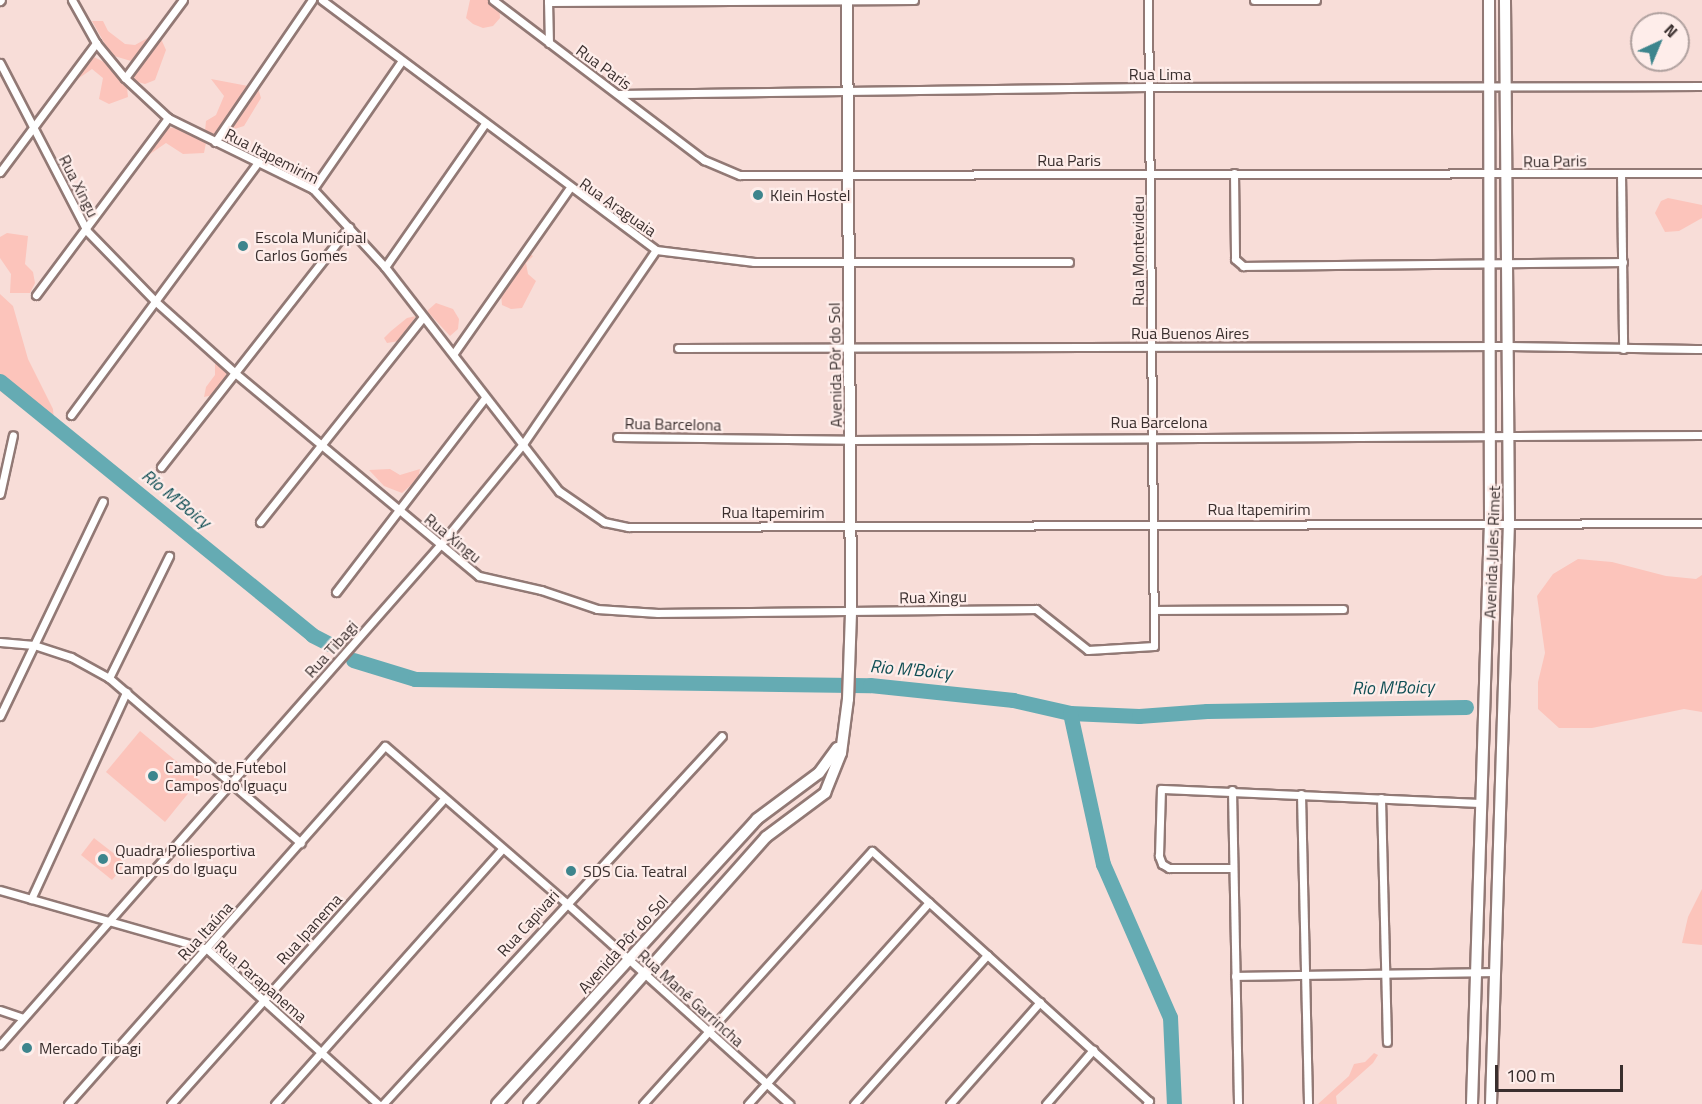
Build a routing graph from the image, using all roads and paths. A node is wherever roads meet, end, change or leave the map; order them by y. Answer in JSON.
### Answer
{"nodes":[{"id":1,"x":72,"y":0,"type":"edge"},
{"id":2,"x":183,"y":0,"type":"edge"},
{"id":3,"x":312,"y":0,"type":"edge"},
{"id":4,"x":322,"y":0,"type":"edge"},
{"id":5,"x":493,"y":0,"type":"edge"},
{"id":6,"x":915,"y":0,"type":"edge"},
{"id":7,"x":1148,"y":0,"type":"edge"},
{"id":8,"x":1254,"y":0,"type":"edge"},
{"id":9,"x":1264,"y":0,"type":"edge"},
{"id":10,"x":1316,"y":0,"type":"edge"},
{"id":11,"x":1489,"y":0,"type":"edge"},
{"id":12,"x":1505,"y":0,"type":"edge"},
{"id":13,"x":548,"y":1,"type":"edge"},
{"id":14,"x":847,"y":1,"type":"edge"},
{"id":15,"x":96,"y":43,"type":"junction"},
{"id":16,"x":549,"y":43,"type":"junction"},
{"id":17,"x":402,"y":62,"type":"junction"},
{"id":18,"x":0,"y":63,"type":"edge"},
{"id":19,"x":125,"y":78,"type":"junction"},
{"id":20,"x":1702,"y":86,"type":"edge"},
{"id":21,"x":1149,"y":87,"type":"junction"},
{"id":22,"x":1489,"y":88,"type":"junction"},
{"id":23,"x":1506,"y":88,"type":"junction"},
{"id":24,"x":848,"y":90,"type":"junction"},
{"id":25,"x":618,"y":94,"type":"junction"},
{"id":26,"x":168,"y":118,"type":"junction"},
{"id":27,"x":484,"y":124,"type":"junction"},
{"id":28,"x":33,"y":128,"type":"junction"},
{"id":29,"x":215,"y":142,"type":"junction"},
{"id":30,"x":258,"y":162,"type":"junction"},
{"id":31,"x":0,"y":172,"type":"edge"},
{"id":32,"x":1234,"y":173,"type":"junction"},
{"id":33,"x":1621,"y":173,"type":"junction"},
{"id":34,"x":1702,"y":173,"type":"edge"},
{"id":35,"x":848,"y":174,"type":"junction"},
{"id":36,"x":1151,"y":174,"type":"junction"},
{"id":37,"x":1489,"y":175,"type":"junction"},
{"id":38,"x":1508,"y":175,"type":"junction"},
{"id":39,"x":313,"y":189,"type":"junction"},
{"id":40,"x":569,"y":189,"type":"junction"},
{"id":41,"x":349,"y":227,"type":"junction"},
{"id":42,"x":87,"y":231,"type":"junction"},
{"id":43,"x":656,"y":250,"type":"junction"},
{"id":44,"x":849,"y":262,"type":"junction"},
{"id":45,"x":1069,"y":262,"type":"dead end"},
{"id":46,"x":1490,"y":262,"type":"junction"},
{"id":47,"x":1508,"y":262,"type":"junction"},
{"id":48,"x":1623,"y":262,"type":"junction"},
{"id":49,"x":385,"y":267,"type":"junction"},
{"id":50,"x":36,"y":296,"type":"dead end"},
{"id":51,"x":156,"y":302,"type":"junction"},
{"id":52,"x":423,"y":317,"type":"junction"},
{"id":53,"x":1509,"y":345,"type":"junction"},
{"id":54,"x":1490,"y":346,"type":"junction"},
{"id":55,"x":1151,"y":347,"type":"junction"},
{"id":56,"x":678,"y":348,"type":"dead end"},
{"id":57,"x":849,"y":348,"type":"junction"},
{"id":58,"x":1623,"y":349,"type":"junction"},
{"id":59,"x":1702,"y":349,"type":"edge"},
{"id":60,"x":454,"y":353,"type":"junction"},
{"id":61,"x":236,"y":373,"type":"junction"},
{"id":62,"x":486,"y":398,"type":"junction"},
{"id":63,"x":71,"y":415,"type":"dead end"},
{"id":64,"x":13,"y":435,"type":"dead end"},
{"id":65,"x":1152,"y":435,"type":"junction"},
{"id":66,"x":1490,"y":435,"type":"junction"},
{"id":67,"x":1510,"y":435,"type":"junction"},
{"id":68,"x":1702,"y":435,"type":"edge"},
{"id":69,"x":617,"y":437,"type":"dead end"},
{"id":70,"x":851,"y":440,"type":"junction"},
{"id":71,"x":523,"y":444,"type":"junction"},
{"id":72,"x":321,"y":446,"type":"junction"},
{"id":73,"x":161,"y":467,"type":"dead end"},
{"id":74,"x":0,"y":494,"type":"edge"},
{"id":75,"x":103,"y":501,"type":"dead end"},
{"id":76,"x":398,"y":510,"type":"junction"},
{"id":77,"x":260,"y":522,"type":"dead end"},
{"id":78,"x":1491,"y":522,"type":"junction"},
{"id":79,"x":1509,"y":522,"type":"junction"},
{"id":80,"x":1153,"y":523,"type":"junction"},
{"id":81,"x":1702,"y":523,"type":"edge"},
{"id":82,"x":851,"y":525,"type":"junction"},
{"id":83,"x":440,"y":545,"type":"junction"},
{"id":84,"x":169,"y":556,"type":"dead end"},
{"id":85,"x":336,"y":592,"type":"dead end"},
{"id":86,"x":1343,"y":609,"type":"dead end"},
{"id":87,"x":1154,"y":610,"type":"junction"},
{"id":88,"x":851,"y":611,"type":"junction"},
{"id":89,"x":0,"y":642,"type":"edge"},
{"id":90,"x":34,"y":645,"type":"junction"},
{"id":91,"x":1154,"y":646,"type":"joint"},
{"id":92,"x":109,"y":678,"type":"junction"},
{"id":93,"x":126,"y":692,"type":"junction"},
{"id":94,"x":0,"y":716,"type":"edge"},
{"id":95,"x":845,"y":728,"type":"junction"},
{"id":96,"x":722,"y":736,"type":"dead end"},
{"id":97,"x":384,"y":746,"type":"joint"},
{"id":98,"x":807,"y":782,"type":"junction"},
{"id":99,"x":230,"y":783,"type":"junction"},
{"id":100,"x":1232,"y":790,"type":"junction"},
{"id":101,"x":825,"y":793,"type":"junction"},
{"id":102,"x":1301,"y":794,"type":"junction"},
{"id":103,"x":1381,"y":798,"type":"junction"},
{"id":104,"x":444,"y":799,"type":"junction"},
{"id":105,"x":774,"y":803,"type":"junction"},
{"id":106,"x":1482,"y":803,"type":"junction"},
{"id":107,"x":786,"y":820,"type":"junction"},
{"id":108,"x":302,"y":843,"type":"junction"},
{"id":109,"x":502,"y":849,"type":"junction"},
{"id":110,"x":1233,"y":868,"type":"junction"},
{"id":111,"x":0,"y":890,"type":"edge"},
{"id":112,"x":31,"y":899,"type":"junction"},
{"id":113,"x":565,"y":902,"type":"junction"},
{"id":114,"x":929,"y":902,"type":"junction"},
{"id":115,"x":110,"y":921,"type":"junction"},
{"id":116,"x":207,"y":949,"type":"junction"},
{"id":117,"x":987,"y":955,"type":"junction"},
{"id":118,"x":629,"y":960,"type":"junction"},
{"id":119,"x":1475,"y":972,"type":"junction"},
{"id":120,"x":1494,"y":972,"type":"junction"},
{"id":121,"x":644,"y":973,"type":"junction"},
{"id":122,"x":1384,"y":974,"type":"junction"},
{"id":123,"x":1305,"y":975,"type":"junction"},
{"id":124,"x":1235,"y":976,"type":"junction"},
{"id":125,"x":263,"y":1000,"type":"junction"},
{"id":126,"x":1040,"y":1002,"type":"junction"},
{"id":127,"x":0,"y":1010,"type":"edge"},
{"id":128,"x":23,"y":1018,"type":"junction"},
{"id":129,"x":709,"y":1032,"type":"junction"},
{"id":130,"x":1387,"y":1042,"type":"dead end"},
{"id":131,"x":0,"y":1045,"type":"edge"},
{"id":132,"x":1093,"y":1050,"type":"junction"},
{"id":133,"x":321,"y":1053,"type":"junction"},
{"id":134,"x":766,"y":1083,"type":"junction"},
{"id":135,"x":1148,"y":1102,"type":"edge"},
{"id":136,"x":68,"y":1104,"type":"edge"},
{"id":137,"x":171,"y":1104,"type":"edge"},
{"id":138,"x":275,"y":1104,"type":"edge"},
{"id":139,"x":378,"y":1104,"type":"edge"},
{"id":140,"x":383,"y":1104,"type":"edge"},
{"id":141,"x":496,"y":1104,"type":"edge"},
{"id":142,"x":529,"y":1104,"type":"edge"},
{"id":143,"x":643,"y":1104,"type":"edge"},
{"id":144,"x":747,"y":1104,"type":"edge"},
{"id":145,"x":789,"y":1104,"type":"edge"},
{"id":146,"x":854,"y":1104,"type":"edge"},
{"id":147,"x":950,"y":1104,"type":"edge"},
{"id":148,"x":1046,"y":1104,"type":"edge"},
{"id":149,"x":1238,"y":1104,"type":"edge"},
{"id":150,"x":1308,"y":1104,"type":"edge"},
{"id":151,"x":1472,"y":1104,"type":"edge"},
{"id":152,"x":1491,"y":1104,"type":"edge"}],
"edges":[{"from":1,"to":15,"type":"street","name":"Rua Itapemirim"},
{"from":2,"to":19,"type":"street"},
{"from":3,"to":29,"type":"street"},
{"from":4,"to":17,"type":"street","name":"Rua Araguaia"},
{"from":5,"to":16,"type":"street","name":"Rua Paris"},
{"from":6,"to":14,"type":"street"},
{"from":7,"to":21,"type":"street","name":"Rua Montevideu"},
{"from":8,"to":9,"type":"street"},
{"from":9,"to":10,"type":"street"},
{"from":11,"to":22,"type":"main road","name":"Avenida Jules Rimet"},
{"from":12,"to":23,"type":"main road","name":"Avenida Jules Rimet"},
{"from":13,"to":14,"type":"street"},
{"from":13,"to":16,"type":"street"},
{"from":14,"to":24,"type":"main road","name":"Avenida Pôr do Sol"},
{"from":15,"to":19,"type":"street","name":"Rua Itapemirim"},
{"from":15,"to":28,"type":"street"},
{"from":16,"to":25,"type":"street","name":"Rua Paris"},
{"from":17,"to":27,"type":"street","name":"Rua Araguaia"},
{"from":17,"to":39,"type":"street"},
{"from":18,"to":28,"type":"street","name":"Rua Xingu"},
{"from":19,"to":26,"type":"street","name":"Rua Itapemirim"},
{"from":20,"to":23,"type":"street","name":"Rua Lima"},
{"from":21,"to":22,"type":"street","name":"Rua Lima"},
{"from":21,"to":24,"type":"street","name":"Rua Lima"},
{"from":21,"to":36,"type":"street","name":"Rua Montevideu"},
{"from":22,"to":23,"type":"street","name":"Rua Lima"},
{"from":22,"to":37,"type":"main road","name":"Avenida Jules Rimet"},
{"from":23,"to":38,"type":"main road","name":"Avenida Jules Rimet"},
{"from":24,"to":25,"type":"street","name":"Rua Lima"},
{"from":24,"to":35,"type":"main road","name":"Avenida Pôr do Sol"},
{"from":25,"to":35,"type":"street","name":"Rua Paris"},
{"from":26,"to":29,"type":"street","name":"Rua Itapemirim"},
{"from":26,"to":42,"type":"street"},
{"from":27,"to":40,"type":"street","name":"Rua Araguaia"},
{"from":27,"to":49,"type":"street"},
{"from":28,"to":31,"type":"street"},
{"from":28,"to":42,"type":"street","name":"Rua Xingu"},
{"from":29,"to":30,"type":"street","name":"Rua Itapemirim"},
{"from":30,"to":39,"type":"street","name":"Rua Itapemirim"},
{"from":30,"to":51,"type":"street"},
{"from":32,"to":36,"type":"street","name":"Rua Paris"},
{"from":32,"to":37,"type":"street","name":"Rua Paris"},
{"from":32,"to":46,"type":"street"},
{"from":33,"to":34,"type":"street","name":"Rua Paris"},
{"from":33,"to":38,"type":"street","name":"Rua Paris"},
{"from":33,"to":48,"type":"street"},
{"from":35,"to":36,"type":"street","name":"Rua Paris"},
{"from":35,"to":44,"type":"main road","name":"Avenida Pôr do Sol"},
{"from":36,"to":55,"type":"street","name":"Rua Montevideu"},
{"from":37,"to":38,"type":"street","name":"Rua Paris"},
{"from":37,"to":46,"type":"main road","name":"Avenida Jules Rimet"},
{"from":38,"to":47,"type":"main road","name":"Avenida Jules Rimet"},
{"from":39,"to":41,"type":"street","name":"Rua Itapemirim"},
{"from":40,"to":43,"type":"street","name":"Rua Araguaia"},
{"from":40,"to":60,"type":"street"},
{"from":41,"to":49,"type":"street","name":"Rua Itapemirim"},
{"from":41,"to":61,"type":"street"},
{"from":42,"to":50,"type":"street"},
{"from":42,"to":51,"type":"street","name":"Rua Xingu"},
{"from":43,"to":44,"type":"street","name":"Rua Araguaia"},
{"from":43,"to":71,"type":"street","name":"Rua Tibagi"},
{"from":44,"to":45,"type":"street","name":"Rua Araguaia"},
{"from":44,"to":57,"type":"main road","name":"Avenida Pôr do Sol"},
{"from":46,"to":47,"type":"street"},
{"from":46,"to":54,"type":"main road","name":"Avenida Jules Rimet"},
{"from":47,"to":48,"type":"street"},
{"from":47,"to":53,"type":"main road","name":"Avenida Jules Rimet"},
{"from":48,"to":58,"type":"street"},
{"from":49,"to":52,"type":"street","name":"Rua Itapemirim"},
{"from":51,"to":61,"type":"street","name":"Rua Xingu"},
{"from":51,"to":63,"type":"street"},
{"from":52,"to":60,"type":"street","name":"Rua Itapemirim"},
{"from":52,"to":72,"type":"street"},
{"from":53,"to":54,"type":"street","name":"Rua Buenos Aires"},
{"from":53,"to":58,"type":"street","name":"Rua Buenos Aires"},
{"from":53,"to":67,"type":"main road","name":"Avenida Jules Rimet"},
{"from":54,"to":55,"type":"street","name":"Rua Buenos Aires"},
{"from":54,"to":66,"type":"main road","name":"Avenida Jules Rimet"},
{"from":55,"to":57,"type":"street","name":"Rua Buenos Aires"},
{"from":55,"to":65,"type":"street","name":"Rua Montevideu"},
{"from":56,"to":57,"type":"street","name":"Rua Buenos Aires"},
{"from":57,"to":70,"type":"main road","name":"Avenida Pôr do Sol"},
{"from":58,"to":59,"type":"street","name":"Rua Buenos Aires"},
{"from":60,"to":62,"type":"street","name":"Rua Itapemirim"},
{"from":61,"to":72,"type":"street","name":"Rua Xingu"},
{"from":61,"to":73,"type":"street"},
{"from":62,"to":71,"type":"street","name":"Rua Itapemirim"},
{"from":62,"to":76,"type":"street"},
{"from":64,"to":74,"type":"street"},
{"from":65,"to":66,"type":"street","name":"Rua Barcelona"},
{"from":65,"to":70,"type":"street","name":"Rua Barcelona"},
{"from":65,"to":80,"type":"street","name":"Rua Montevideu"},
{"from":66,"to":67,"type":"street","name":"Rua Barcelona"},
{"from":66,"to":78,"type":"main road","name":"Avenida Jules Rimet"},
{"from":67,"to":68,"type":"street","name":"Rua Barcelona"},
{"from":67,"to":79,"type":"main road","name":"Avenida Jules Rimet"},
{"from":69,"to":70,"type":"street","name":"Rua Barcelona"},
{"from":70,"to":82,"type":"main road","name":"Avenida Pôr do Sol"},
{"from":71,"to":82,"type":"street","name":"Rua Itapemirim"},
{"from":71,"to":83,"type":"street","name":"Rua Tibagi"},
{"from":72,"to":76,"type":"street","name":"Rua Xingu"},
{"from":72,"to":77,"type":"street"},
{"from":75,"to":90,"type":"street"},
{"from":76,"to":83,"type":"street","name":"Rua Xingu"},
{"from":76,"to":85,"type":"street"},
{"from":78,"to":79,"type":"street","name":"Rua Itapemirim"},
{"from":78,"to":80,"type":"street","name":"Rua Itapemirim"},
{"from":78,"to":106,"type":"main road","name":"Avenida Jules Rimet"},
{"from":79,"to":81,"type":"street","name":"Rua Itapemirim"},
{"from":79,"to":120,"type":"main road","name":"Avenida Jules Rimet"},
{"from":80,"to":82,"type":"street","name":"Rua Itapemirim"},
{"from":80,"to":87,"type":"street","name":"Rua Montevideu"},
{"from":82,"to":88,"type":"main road","name":"Avenida Pôr do Sol"},
{"from":83,"to":88,"type":"street","name":"Rua Xingu"},
{"from":83,"to":99,"type":"street","name":"Rua Tibagi"},
{"from":84,"to":92,"type":"street"},
{"from":86,"to":87,"type":"street"},
{"from":87,"to":91,"type":"street","name":"Rua Montevideu"},
{"from":88,"to":91,"type":"street","name":"Rua Xingu"},
{"from":88,"to":95,"type":"main road","name":"Avenida Pôr do Sol"},
{"from":89,"to":90,"type":"street"},
{"from":90,"to":92,"type":"street"},
{"from":90,"to":94,"type":"street"},
{"from":92,"to":93,"type":"street"},
{"from":93,"to":99,"type":"street"},
{"from":93,"to":112,"type":"street"},
{"from":95,"to":98,"type":"main road","name":"Avenida Pôr do Sol"},
{"from":95,"to":101,"type":"main road","name":"Avenida Pôr do Sol"},
{"from":96,"to":113,"type":"street","name":"Rua Capivari"},
{"from":97,"to":104,"type":"street","name":"Rua Mané Garrincha"},
{"from":97,"to":108,"type":"street","name":"Rua Itaúna"},
{"from":98,"to":101,"type":"main road"},
{"from":98,"to":105,"type":"main road","name":"Avenida Pôr do Sol"},
{"from":99,"to":108,"type":"street"},
{"from":99,"to":115,"type":"street","name":"Rua Tibagi"},
{"from":100,"to":102,"type":"street"},
{"from":100,"to":110,"type":"street"},
{"from":100,"to":110,"type":"street"},
{"from":101,"to":107,"type":"main road"},
{"from":102,"to":103,"type":"street"},
{"from":102,"to":123,"type":"street"},
{"from":103,"to":106,"type":"street"},
{"from":103,"to":122,"type":"street"},
{"from":104,"to":109,"type":"street","name":"Rua Mané Garrincha"},
{"from":104,"to":125,"type":"street","name":"Rua Ipanema"},
{"from":105,"to":107,"type":"main road"},
{"from":105,"to":118,"type":"main road","name":"Avenida Pôr do Sol"},
{"from":106,"to":119,"type":"main road","name":"Avenida Jules Rimet"},
{"from":107,"to":121,"type":"main road"},
{"from":108,"to":116,"type":"street","name":"Rua Itaúna"},
{"from":109,"to":113,"type":"street","name":"Rua Mané Garrincha"},
{"from":109,"to":133,"type":"street"},
{"from":110,"to":124,"type":"street"},
{"from":111,"to":112,"type":"street","name":"Rua Parapanema"},
{"from":112,"to":115,"type":"street","name":"Rua Parapanema"},
{"from":113,"to":118,"type":"street","name":"Rua Mané Garrincha"},
{"from":113,"to":140,"type":"street","name":"Rua Capivari"},
{"from":114,"to":117,"type":"street"},
{"from":114,"to":129,"type":"street"},
{"from":114,"to":134,"type":"street"},
{"from":115,"to":116,"type":"street","name":"Rua Parapanema"},
{"from":115,"to":128,"type":"street","name":"Rua Tibagi"},
{"from":116,"to":125,"type":"street","name":"Rua Parapanema"},
{"from":116,"to":136,"type":"street","name":"Rua Itaúna"},
{"from":117,"to":126,"type":"street"},
{"from":117,"to":146,"type":"street"},
{"from":118,"to":121,"type":"street","name":"Rua Mané Garrincha"},
{"from":118,"to":141,"type":"main road","name":"Avenida Pôr do Sol"},
{"from":119,"to":120,"type":"street"},
{"from":119,"to":122,"type":"street"},
{"from":119,"to":151,"type":"main road","name":"Avenida Jules Rimet"},
{"from":120,"to":152,"type":"main road","name":"Avenida Jules Rimet"},
{"from":121,"to":129,"type":"street","name":"Rua Mané Garrincha"},
{"from":121,"to":142,"type":"main road"},
{"from":122,"to":123,"type":"street"},
{"from":122,"to":130,"type":"street"},
{"from":123,"to":124,"type":"street"},
{"from":123,"to":150,"type":"street"},
{"from":124,"to":149,"type":"street"},
{"from":125,"to":133,"type":"street","name":"Rua Parapanema"},
{"from":125,"to":137,"type":"street","name":"Rua Ipanema"},
{"from":126,"to":132,"type":"street"},
{"from":126,"to":147,"type":"street"},
{"from":127,"to":128,"type":"street"},
{"from":128,"to":131,"type":"street","name":"Rua Tibagi"},
{"from":129,"to":134,"type":"street","name":"Rua Mané Garrincha"},
{"from":129,"to":143,"type":"street"},
{"from":132,"to":135,"type":"street"},
{"from":132,"to":148,"type":"street"},
{"from":133,"to":138,"type":"street"},
{"from":133,"to":139,"type":"street","name":"Rua Parapanema"},
{"from":134,"to":144,"type":"street"},
{"from":134,"to":145,"type":"street","name":"Rua Mané Garrincha"}]}
